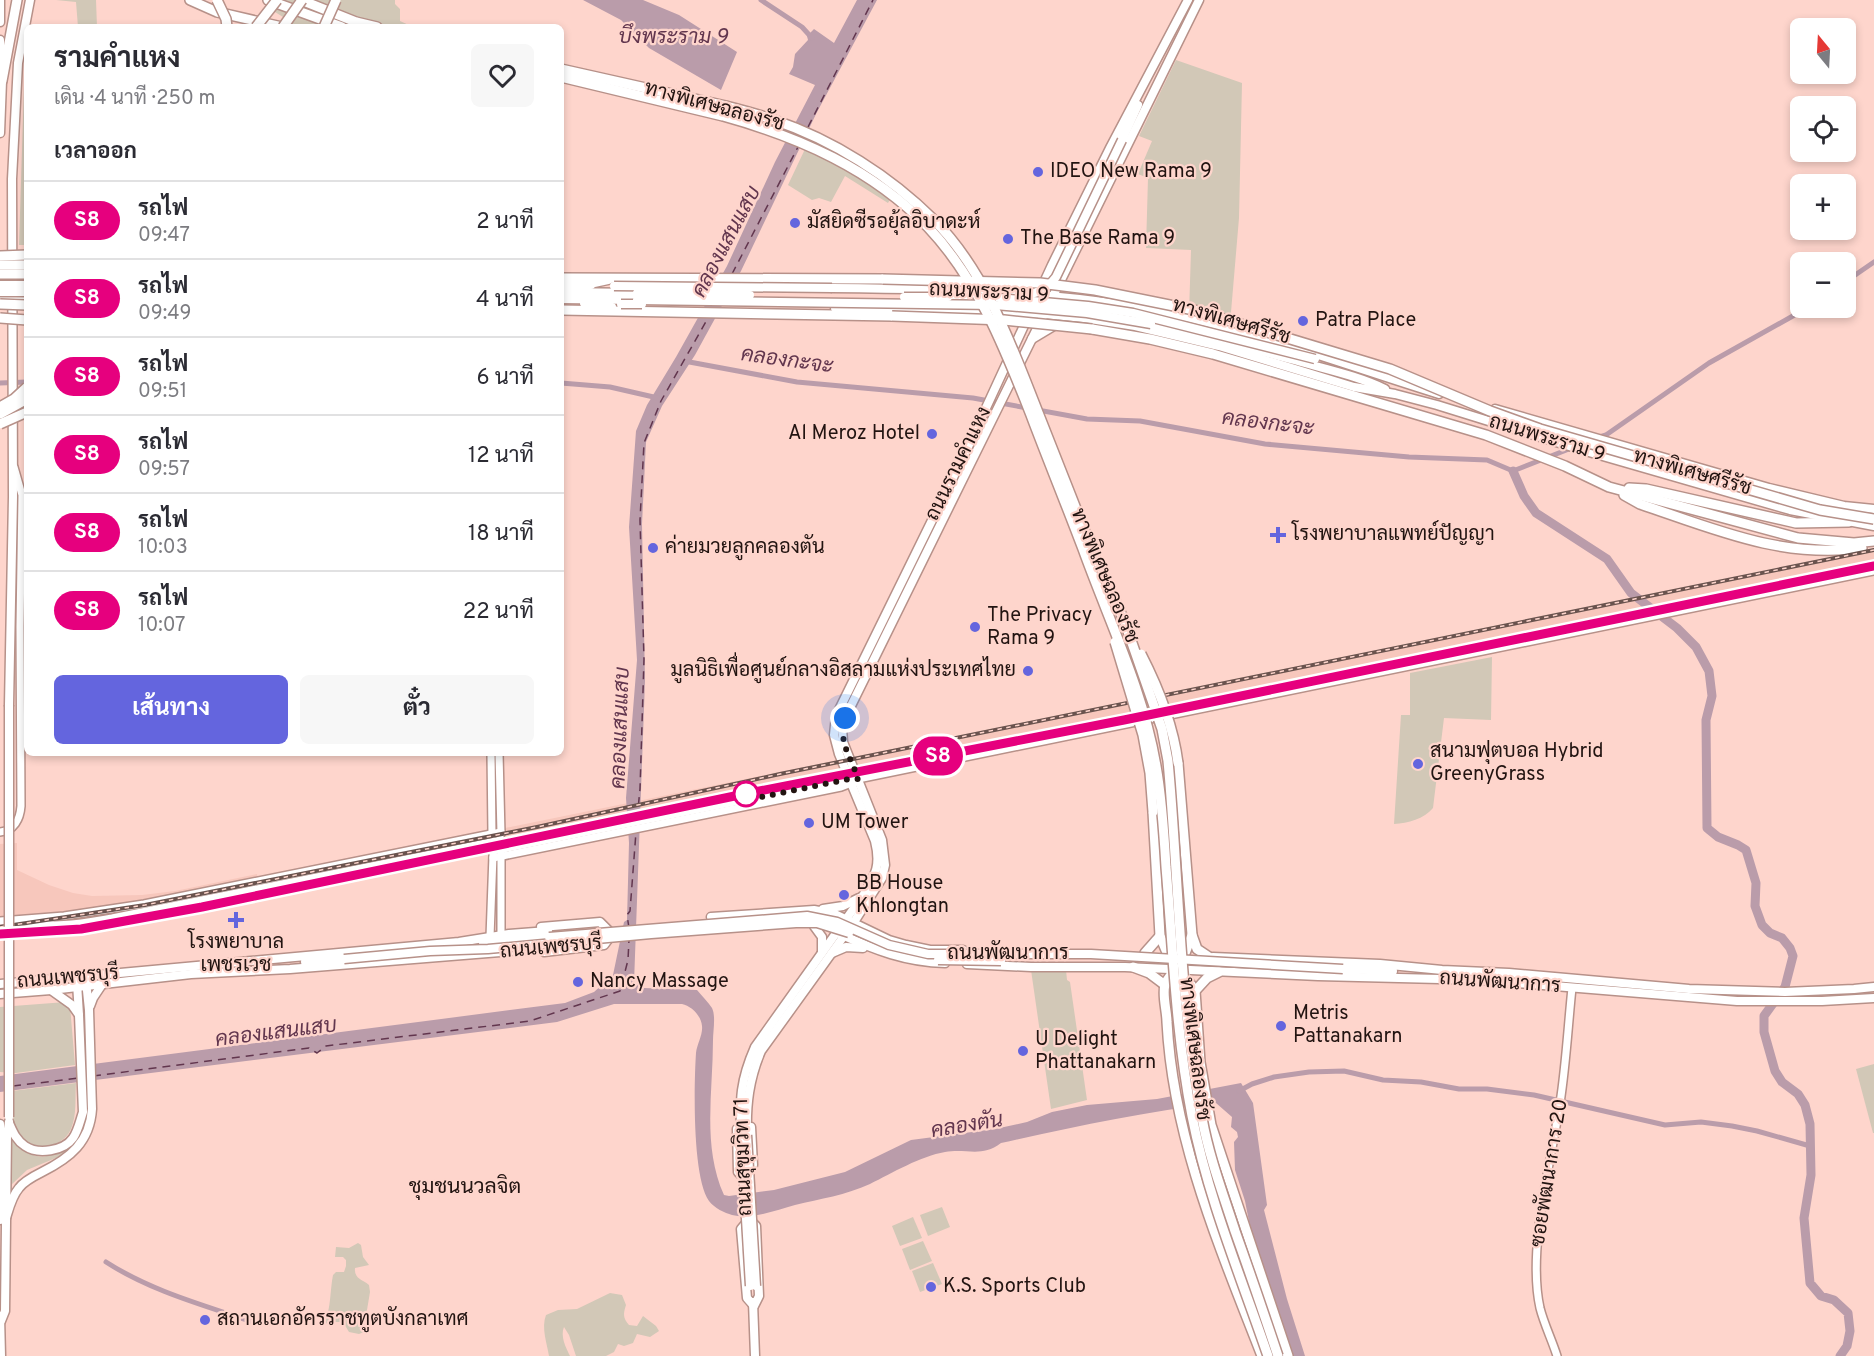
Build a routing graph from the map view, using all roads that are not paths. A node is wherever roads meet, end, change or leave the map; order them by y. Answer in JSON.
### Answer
{"nodes":[{"id":1,"x":0,"y":0,"type":"edge"},
{"id":2,"x":17,"y":0,"type":"edge"},
{"id":3,"x":30,"y":0,"type":"edge"},
{"id":4,"x":190,"y":0,"type":"edge"},
{"id":5,"x":216,"y":0,"type":"edge"},
{"id":6,"x":268,"y":0,"type":"edge"},
{"id":7,"x":277,"y":0,"type":"edge"},
{"id":8,"x":302,"y":0,"type":"edge"},
{"id":9,"x":336,"y":0,"type":"edge"},
{"id":10,"x":1188,"y":0,"type":"edge"},
{"id":11,"x":1200,"y":0,"type":"edge"},
{"id":12,"x":0,"y":22,"type":"edge"},
{"id":13,"x":25,"y":24,"type":"edge"},
{"id":14,"x":227,"y":24,"type":"edge"},
{"id":15,"x":258,"y":24,"type":"edge"},
{"id":16,"x":267,"y":24,"type":"edge"},
{"id":17,"x":284,"y":24,"type":"edge"},
{"id":18,"x":325,"y":24,"type":"edge"},
{"id":19,"x":334,"y":24,"type":"edge"},
{"id":20,"x":364,"y":24,"type":"edge"},
{"id":21,"x":24,"y":32,"type":"edge"},
{"id":22,"x":0,"y":40,"type":"edge"},
{"id":23,"x":564,"y":70,"type":"edge"},
{"id":24,"x":564,"y":79,"type":"edge"},
{"id":25,"x":2,"y":81,"type":"junction"},
{"id":26,"x":1146,"y":81,"type":"junction"},
{"id":27,"x":1,"y":115,"type":"edge"},
{"id":28,"x":15,"y":115,"type":"junction"},
{"id":29,"x":0,"y":133,"type":"edge"},
{"id":30,"x":12,"y":247,"type":"junction"},
{"id":31,"x":24,"y":255,"type":"edge"},
{"id":32,"x":0,"y":256,"type":"edge"},
{"id":33,"x":24,"y":261,"type":"edge"},
{"id":34,"x":0,"y":265,"type":"edge"},
{"id":35,"x":24,"y":265,"type":"edge"},
{"id":36,"x":1052,"y":265,"type":"junction"},
{"id":37,"x":1065,"y":273,"type":"junction"},
{"id":38,"x":0,"y":277,"type":"edge"},
{"id":39,"x":24,"y":277,"type":"edge"},
{"id":40,"x":24,"y":277,"type":"edge"},
{"id":41,"x":564,"y":278,"type":"edge"},
{"id":42,"x":12,"y":279,"type":"junction"},
{"id":43,"x":0,"y":285,"type":"edge"},
{"id":44,"x":24,"y":285,"type":"edge"},
{"id":45,"x":564,"y":285,"type":"edge"},
{"id":46,"x":585,"y":285,"type":"junction"},
{"id":47,"x":0,"y":292,"type":"edge"},
{"id":48,"x":24,"y":292,"type":"edge"},
{"id":49,"x":564,"y":292,"type":"edge"},
{"id":50,"x":1001,"y":295,"type":"junction"},
{"id":51,"x":1039,"y":295,"type":"junction"},
{"id":52,"x":1054,"y":296,"type":"junction"},
{"id":53,"x":0,"y":297,"type":"edge"},
{"id":54,"x":12,"y":297,"type":"junction"},
{"id":55,"x":24,"y":297,"type":"edge"},
{"id":56,"x":564,"y":301,"type":"edge"},
{"id":57,"x":564,"y":301,"type":"edge"},
{"id":58,"x":1091,"y":301,"type":"junction"},
{"id":59,"x":584,"y":303,"type":"junction"},
{"id":60,"x":0,"y":304,"type":"edge"},
{"id":61,"x":24,"y":306,"type":"edge"},
{"id":62,"x":24,"y":307,"type":"edge"},
{"id":63,"x":564,"y":310,"type":"edge"},
{"id":64,"x":1154,"y":311,"type":"junction"},
{"id":65,"x":1010,"y":312,"type":"junction"},
{"id":66,"x":12,"y":313,"type":"junction"},
{"id":67,"x":1030,"y":313,"type":"junction"},
{"id":68,"x":1044,"y":314,"type":"junction"},
{"id":69,"x":0,"y":318,"type":"edge"},
{"id":70,"x":1084,"y":318,"type":"junction"},
{"id":71,"x":24,"y":320,"type":"edge"},
{"id":72,"x":1155,"y":331,"type":"junction"},
{"id":73,"x":1020,"y":335,"type":"junction"},
{"id":74,"x":1031,"y":339,"type":"junction"},
{"id":75,"x":1314,"y":362,"type":"junction"},
{"id":76,"x":1004,"y":382,"type":"junction"},
{"id":77,"x":1406,"y":383,"type":"junction"},
{"id":78,"x":24,"y":390,"type":"edge"},
{"id":79,"x":1395,"y":394,"type":"junction"},
{"id":80,"x":24,"y":401,"type":"edge"},
{"id":81,"x":0,"y":407,"type":"edge"},
{"id":82,"x":24,"y":413,"type":"edge"},
{"id":83,"x":0,"y":414,"type":"edge"},
{"id":84,"x":0,"y":424,"type":"edge"},
{"id":85,"x":1680,"y":461,"type":"junction"},
{"id":86,"x":12,"y":464,"type":"junction"},
{"id":87,"x":1675,"y":477,"type":"junction"},
{"id":88,"x":955,"y":482,"type":"junction"},
{"id":89,"x":1609,"y":487,"type":"junction"},
{"id":90,"x":1874,"y":508,"type":"edge"},
{"id":91,"x":1874,"y":519,"type":"edge"},
{"id":92,"x":1849,"y":522,"type":"junction"},
{"id":93,"x":1874,"y":526,"type":"edge"},
{"id":94,"x":1874,"y":543,"type":"edge"},
{"id":95,"x":1874,"y":571,"type":"edge"},
{"id":96,"x":16,"y":592,"type":"junction"},
{"id":97,"x":1104,"y":608,"type":"junction"},
{"id":98,"x":1124,"y":620,"type":"junction"},
{"id":99,"x":857,"y":672,"type":"junction"},
{"id":100,"x":866,"y":677,"type":"junction"},
{"id":101,"x":491,"y":756,"type":"edge"},
{"id":102,"x":499,"y":756,"type":"edge"},
{"id":103,"x":853,"y":781,"type":"junction"},
{"id":104,"x":0,"y":832,"type":"edge"},
{"id":105,"x":501,"y":836,"type":"junction"},
{"id":106,"x":492,"y":837,"type":"junction"},
{"id":107,"x":501,"y":853,"type":"junction"},
{"id":108,"x":493,"y":854,"type":"junction"},
{"id":109,"x":867,"y":896,"type":"junction"},
{"id":110,"x":814,"y":910,"type":"junction"},
{"id":111,"x":745,"y":915,"type":"junction"},
{"id":112,"x":796,"y":920,"type":"junction"},
{"id":113,"x":850,"y":920,"type":"junction"},
{"id":114,"x":0,"y":921,"type":"edge"},
{"id":115,"x":732,"y":925,"type":"junction"},
{"id":116,"x":814,"y":926,"type":"junction"},
{"id":117,"x":756,"y":930,"type":"junction"},
{"id":118,"x":640,"y":931,"type":"dead end"},
{"id":119,"x":870,"y":931,"type":"junction"},
{"id":120,"x":505,"y":934,"type":"junction"},
{"id":121,"x":548,"y":934,"type":"junction"},
{"id":122,"x":840,"y":934,"type":"junction"},
{"id":123,"x":1192,"y":935,"type":"junction"},
{"id":124,"x":1160,"y":936,"type":"junction"},
{"id":125,"x":490,"y":937,"type":"junction"},
{"id":126,"x":459,"y":942,"type":"junction"},
{"id":127,"x":922,"y":948,"type":"junction"},
{"id":128,"x":875,"y":950,"type":"junction"},
{"id":129,"x":514,"y":952,"type":"junction"},
{"id":130,"x":822,"y":953,"type":"junction"},
{"id":131,"x":831,"y":953,"type":"junction"},
{"id":132,"x":1145,"y":953,"type":"junction"},
{"id":133,"x":1168,"y":955,"type":"junction"},
{"id":134,"x":1184,"y":956,"type":"junction"},
{"id":135,"x":1209,"y":957,"type":"junction"},
{"id":136,"x":920,"y":961,"type":"junction"},
{"id":137,"x":1129,"y":967,"type":"junction"},
{"id":138,"x":256,"y":970,"type":"junction"},
{"id":139,"x":1442,"y":970,"type":"junction"},
{"id":140,"x":1178,"y":971,"type":"junction"},
{"id":141,"x":1219,"y":972,"type":"junction"},
{"id":142,"x":82,"y":981,"type":"junction"},
{"id":143,"x":103,"y":983,"type":"junction"},
{"id":144,"x":0,"y":984,"type":"edge"},
{"id":145,"x":1572,"y":988,"type":"junction"},
{"id":146,"x":1874,"y":988,"type":"edge"},
{"id":147,"x":51,"y":990,"type":"junction"},
{"id":148,"x":1165,"y":990,"type":"junction"},
{"id":149,"x":1195,"y":992,"type":"junction"},
{"id":150,"x":0,"y":994,"type":"edge"},
{"id":151,"x":1874,"y":998,"type":"edge"},
{"id":152,"x":89,"y":1010,"type":"junction"},
{"id":153,"x":79,"y":1015,"type":"junction"},
{"id":154,"x":744,"y":1094,"type":"junction"},
{"id":155,"x":87,"y":1097,"type":"junction"},
{"id":156,"x":6,"y":1121,"type":"edge"},
{"id":157,"x":3,"y":1219,"type":"edge"},
{"id":158,"x":754,"y":1303,"type":"junction"},
{"id":159,"x":1,"y":1318,"type":"edge"},
{"id":160,"x":1,"y":1356,"type":"edge"},
{"id":161,"x":755,"y":1356,"type":"edge"},
{"id":162,"x":1262,"y":1356,"type":"edge"},
{"id":163,"x":1268,"y":1356,"type":"edge"},
{"id":164,"x":1278,"y":1356,"type":"edge"},
{"id":165,"x":1288,"y":1356,"type":"edge"},
{"id":166,"x":1557,"y":1356,"type":"edge"}],
"edges":[{"from":1,"to":12,"type":"main road"},
{"from":2,"to":25,"type":"highway"},
{"from":3,"to":13,"type":"main road"},
{"from":4,"to":16,"type":"highway"},
{"from":5,"to":14,"type":"highway","bridge":true},
{"from":6,"to":19,"type":"highway","bridge":true},
{"from":7,"to":15,"type":"highway","bridge":true},
{"from":8,"to":17,"type":"highway","bridge":true},
{"from":8,"to":20,"type":"highway"},
{"from":9,"to":18,"type":"highway","bridge":true},
{"from":10,"to":26,"type":"main road","name":"ถนนรามคำแหง"},
{"from":11,"to":37,"type":"main road","name":"ถนนรามคำแหง"},
{"from":21,"to":28,"type":"main road"},
{"from":22,"to":25,"type":"main road"},
{"from":23,"to":98,"type":"highway","name":"ทางพิเศษฉลองรัช","bridge":true},
{"from":24,"to":97,"type":"highway","name":"ทางพิเศษฉลองรัช","bridge":true},
{"from":25,"to":27,"type":"main road"},
{"from":26,"to":36,"type":"main road","name":"ถนนรามคำแหง"},
{"from":26,"to":50,"type":"main road","bridge":true},
{"from":27,"to":28,"type":"main road"},
{"from":27,"to":29,"type":"main road"},
{"from":28,"to":30,"type":"main road"},
{"from":30,"to":33,"type":"main road"},
{"from":30,"to":42,"type":"main road"},
{"from":31,"to":32,"type":"highway","bridge":true},
{"from":34,"to":35,"type":"highway","bridge":true},
{"from":36,"to":50,"type":"main road"},
{"from":36,"to":51,"type":"main road","name":"ถนนรามคำแหง"},
{"from":37,"to":52,"type":"main road","name":"ถนนรามคำแหง"},
{"from":37,"to":58,"type":"main road"},
{"from":38,"to":40,"type":"highway","bridge":true},
{"from":38,"to":42,"type":"main road"},
{"from":39,"to":42,"type":"main road"},
{"from":41,"to":91,"type":"highway","name":"ทางพิเศษศรีรัช","bridge":true},
{"from":42,"to":54,"type":"main road"},
{"from":43,"to":44,"type":"main road","bridge":true},
{"from":45,"to":46,"type":"main road","name":"ถนนพระราม 9"},
{"from":46,"to":50,"type":"main road","name":"ถนนพระราม 9","bridge":true},
{"from":46,"to":59,"type":"main road"},
{"from":47,"to":48,"type":"main road","bridge":true},
{"from":49,"to":50,"type":"main road","name":"ถนนพระราม 9","bridge":true},
{"from":50,"to":51,"type":"main road","name":"ถนนพระราม 9"},
{"from":50,"to":75,"type":"main road","name":"ถนนพระราม 9","bridge":true},
{"from":51,"to":52,"type":"main road","name":"ถนนพระราม 9"},
{"from":51,"to":67,"type":"main road","name":"ถนนรามคำแหง"},
{"from":52,"to":58,"type":"main road","name":"ถนนพระราม 9"},
{"from":52,"to":68,"type":"main road","name":"ถนนรามคำแหง"},
{"from":53,"to":54,"type":"main road"},
{"from":54,"to":55,"type":"main road"},
{"from":54,"to":66,"type":"main road"},
{"from":56,"to":59,"type":"main road","name":"ถนนพระราม 9"},
{"from":57,"to":75,"type":"main road","name":"ถนนพระราม 9","bridge":true},
{"from":58,"to":64,"type":"main road","name":"ถนนพระราม 9"},
{"from":59,"to":65,"type":"main road","name":"ถนนพระราม 9","bridge":true},
{"from":60,"to":61,"type":"highway","bridge":true},
{"from":62,"to":66,"type":"main road"},
{"from":63,"to":89,"type":"highway","name":"ทางพิเศษศรีรัช","bridge":true},
{"from":64,"to":72,"type":"main road"},
{"from":64,"to":77,"type":"main road","name":"ถนนพระราม 9"},
{"from":65,"to":67,"type":"main road","name":"ถนนพระราม 9"},
{"from":65,"to":73,"type":"main road"},
{"from":66,"to":86,"type":"main road"},
{"from":67,"to":68,"type":"main road","name":"ถนนพระราม 9"},
{"from":67,"to":73,"type":"main road","name":"ถนนรามคำแหง"},
{"from":68,"to":70,"type":"main road","name":"ถนนพระราม 9"},
{"from":68,"to":74,"type":"main road","name":"ถนนรามคำแหง"},
{"from":69,"to":71,"type":"highway","bridge":true},
{"from":70,"to":72,"type":"main road","name":"ถนนพระราม 9"},
{"from":70,"to":74,"type":"main road"},
{"from":72,"to":79,"type":"main road","name":"ถนนพระราม 9"},
{"from":73,"to":76,"type":"main road","name":"ถนนรามคำแหง"},
{"from":74,"to":76,"type":"main road","name":"ถนนรามคำแหง"},
{"from":75,"to":77,"type":"main road","name":"ถนนพระราม 9"},
{"from":75,"to":79,"type":"main road","name":"ถนนพระราม 9"},
{"from":76,"to":88,"type":"main road","name":"ถนนรามคำแหง"},
{"from":77,"to":85,"type":"main road","name":"ถนนพระราม 9"},
{"from":78,"to":81,"type":"highway","bridge":true},
{"from":79,"to":87,"type":"main road","name":"ถนนพระราม 9"},
{"from":80,"to":83,"type":"highway","bridge":true},
{"from":82,"to":84,"type":"highway","bridge":true},
{"from":85,"to":87,"type":"main road"},
{"from":85,"to":90,"type":"main road","name":"ถนนพระราม 9"},
{"from":86,"to":96,"type":"main road"},
{"from":86,"to":96,"type":"street"},
{"from":87,"to":92,"type":"main road","name":"ถนนพระราม 9"},
{"from":88,"to":99,"type":"main road","name":"ถนนรามคำแหง"},
{"from":88,"to":100,"type":"main road","name":"ถนนรามคำแหง"},
{"from":89,"to":92,"type":"highway"},
{"from":89,"to":94,"type":"highway","name":"ทางพิเศษศรีรัช"},
{"from":89,"to":94,"type":"highway"},
{"from":92,"to":93,"type":"main road","name":"ถนนพระราม 9"},
{"from":95,"to":103,"type":"street"},
{"from":96,"to":104,"type":"street"},
{"from":96,"to":156,"type":"main road","bridge":true},
{"from":97,"to":124,"type":"highway","bridge":true},
{"from":97,"to":163,"type":"highway","name":"ทางพิเศษฉลองรัช","bridge":true},
{"from":98,"to":123,"type":"highway","bridge":true},
{"from":98,"to":164,"type":"highway","name":"ทางพิเศษฉลองรัช","bridge":true},
{"from":99,"to":100,"type":"main road"},
{"from":99,"to":103,"type":"main road","name":"ถนนรามคำแหง"},
{"from":100,"to":103,"type":"main road","name":"ถนนรามคำแหง"},
{"from":101,"to":106,"type":"street"},
{"from":102,"to":105,"type":"street"},
{"from":103,"to":107,"type":"street"},
{"from":103,"to":109,"type":"main road","name":"ถนนรามคำแหง"},
{"from":105,"to":106,"type":"street"},
{"from":105,"to":107,"type":"street"},
{"from":106,"to":108,"type":"street"},
{"from":106,"to":114,"type":"street"},
{"from":107,"to":108,"type":"street"},
{"from":107,"to":120,"type":"street"},
{"from":108,"to":125,"type":"street"},
{"from":109,"to":110,"type":"main road"},
{"from":109,"to":113,"type":"main road","name":"ถนนรามคำแหง"},
{"from":109,"to":119,"type":"main road"},
{"from":110,"to":111,"type":"main road","name":"ถนนเพชรบุรี"},
{"from":110,"to":113,"type":"main road","name":"ถนนเพชรบุรี"},
{"from":111,"to":115,"type":"main road"},
{"from":111,"to":121,"type":"main road","name":"ถนนเพชรบุรี"},
{"from":112,"to":121,"type":"main road","name":"ถนนเพชรบุรี","bridge":true},
{"from":112,"to":137,"type":"main road","name":"ถนนพัฒนาการ","bridge":true},
{"from":112,"to":138,"type":"main road","name":"ถนนเพชรบุรี","bridge":true},
{"from":112,"to":139,"type":"main road","name":"ถนนพัฒนาการ","bridge":true},
{"from":113,"to":119,"type":"main road","name":"ถนนพัฒนาการ"},
{"from":113,"to":122,"type":"main road","name":"ถนนรามคำแหง"},
{"from":115,"to":117,"type":"main road"},
{"from":115,"to":118,"type":"main road"},
{"from":116,"to":117,"type":"main road","name":"ถนนเพชรบุรี"},
{"from":116,"to":122,"type":"main road","name":"ถนนเพชรบุรี"},
{"from":116,"to":130,"type":"main road"},
{"from":117,"to":129,"type":"main road","name":"ถนนเพชรบุรี","bridge":true},
{"from":119,"to":127,"type":"main road","name":"ถนนพัฒนาการ"},
{"from":120,"to":121,"type":"main road","name":"ถนนเพชรบุรี"},
{"from":120,"to":125,"type":"main road","name":"ถนนเพชรบุรี"},
{"from":120,"to":129,"type":"main road"},
{"from":121,"to":126,"type":"main road","name":"ถนนเพชรบุรี"},
{"from":122,"to":128,"type":"main road","name":"ถนนพัฒนาการ"},
{"from":122,"to":130,"type":"main road","name":"ถนนสุขุมวิท 71"},
{"from":122,"to":131,"type":"main road","name":"ถนนสุขุมวิท 71"},
{"from":123,"to":134,"type":"highway"},
{"from":123,"to":135,"type":"highway"},
{"from":124,"to":132,"type":"highway"},
{"from":124,"to":133,"type":"highway"},
{"from":125,"to":126,"type":"main road","name":"ถนนเพชรบุรี"},
{"from":126,"to":142,"type":"main road","name":"ถนนเพชรบุรี"},
{"from":127,"to":132,"type":"main road","name":"ถนนพัฒนาการ"},
{"from":127,"to":136,"type":"main road"},
{"from":128,"to":131,"type":"main road"},
{"from":128,"to":136,"type":"main road","name":"ถนนพัฒนาการ"},
{"from":129,"to":138,"type":"main road","name":"ถนนเพชรบุรี"},
{"from":130,"to":154,"type":"main road","name":"ถนนสุขุมวิท 71"},
{"from":131,"to":154,"type":"main road","name":"ถนนสุขุมวิท 71"},
{"from":132,"to":133,"type":"main road","name":"ถนนพัฒนาการ"},
{"from":133,"to":134,"type":"main road","name":"ถนนพัฒนาการ"},
{"from":133,"to":140,"type":"main road"},
{"from":134,"to":135,"type":"main road","name":"ถนนพัฒนาการ"},
{"from":134,"to":140,"type":"main road"},
{"from":135,"to":139,"type":"main road","name":"ถนนพัฒนาการ"},
{"from":136,"to":137,"type":"main road","name":"ถนนพัฒนาการ"},
{"from":137,"to":140,"type":"main road","name":"ถนนพัฒนาการ"},
{"from":137,"to":148,"type":"highway"},
{"from":138,"to":143,"type":"main road","name":"ถนนเพชรบุรี"},
{"from":139,"to":146,"type":"main road","name":"ถนนพัฒนาการ"},
{"from":140,"to":141,"type":"main road","name":"ถนนพัฒนาการ"},
{"from":140,"to":148,"type":"highway"},
{"from":140,"to":149,"type":"highway"},
{"from":141,"to":145,"type":"main road","name":"ถนนพัฒนาการ"},
{"from":141,"to":149,"type":"highway"},
{"from":142,"to":143,"type":"main road","name":"ถนนเพชรบุรี"},
{"from":142,"to":144,"type":"main road","name":"ถนนเพชรบุรี"},
{"from":142,"to":147,"type":"main road","name":"ถนนเพชรบุรี"},
{"from":142,"to":152,"type":"main road"},
{"from":142,"to":153,"type":"main road"},
{"from":143,"to":152,"type":"main road"},
{"from":145,"to":151,"type":"main road","name":"ถนนพัฒนาการ"},
{"from":145,"to":166,"type":"street","name":"ซอยพัฒนาการ 20"},
{"from":147,"to":150,"type":"main road","name":"ถนนเพชรบุรี"},
{"from":147,"to":153,"type":"main road"},
{"from":148,"to":149,"type":"highway"},
{"from":148,"to":162,"type":"highway"},
{"from":149,"to":165,"type":"highway"},
{"from":152,"to":155,"type":"main road"},
{"from":153,"to":155,"type":"main road"},
{"from":154,"to":154,"type":"main road"},
{"from":154,"to":158,"type":"main road","name":"ถนนสุขุมวิท 71","bridge":true},
{"from":155,"to":156,"type":"main road"},
{"from":155,"to":157,"type":"main road"},
{"from":156,"to":157,"type":"main road"},
{"from":157,"to":159,"type":"main road"},
{"from":158,"to":158,"type":"main road"},
{"from":158,"to":161,"type":"main road","name":"ถนนสุขุมวิท 71"},
{"from":159,"to":160,"type":"main road"}]}
